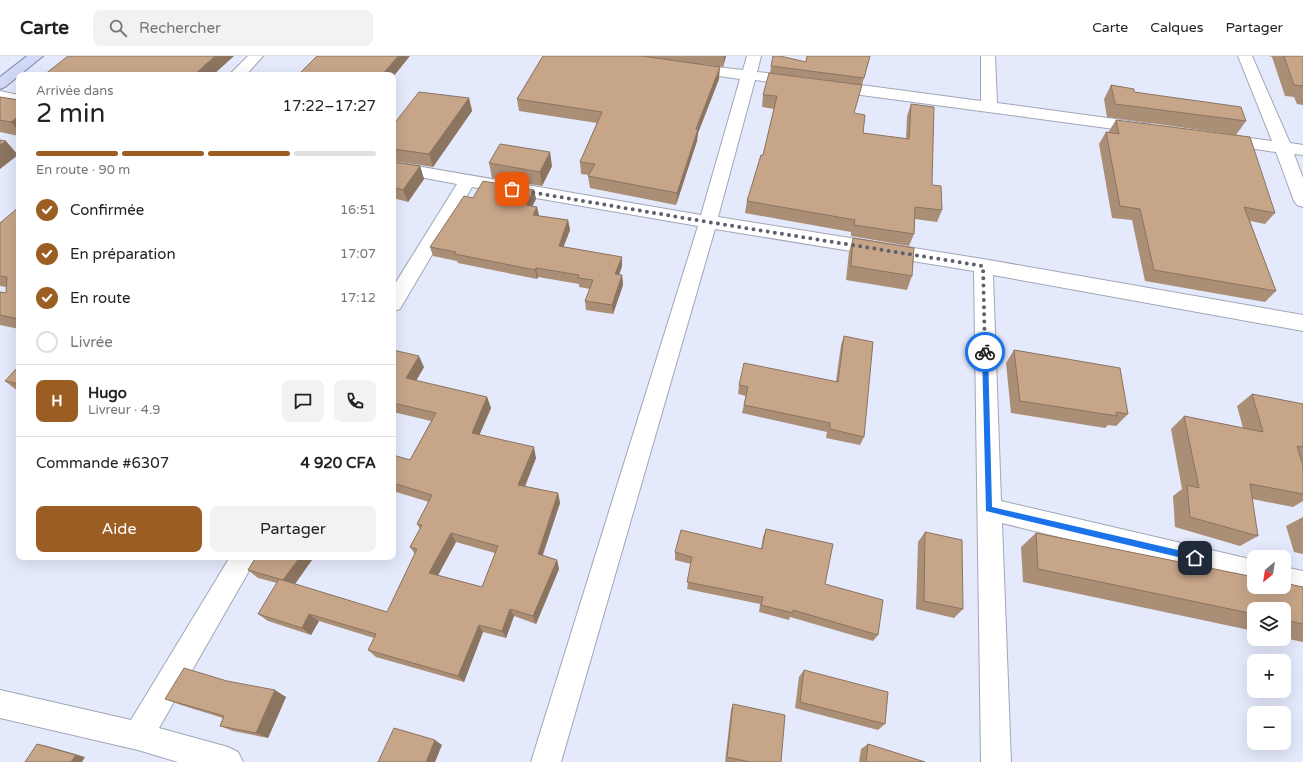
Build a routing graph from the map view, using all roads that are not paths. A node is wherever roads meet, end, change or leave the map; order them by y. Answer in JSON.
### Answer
{"nodes":[{"id":1,"x":36,"y":56,"type":"edge"},
{"id":2,"x":256,"y":56,"type":"edge"},
{"id":3,"x":988,"y":56,"type":"edge"},
{"id":4,"x":1245,"y":56,"type":"edge"},
{"id":5,"x":752,"y":65,"type":"edge"},
{"id":6,"x":672,"y":66,"type":"edge"},
{"id":7,"x":240,"y":72,"type":"edge"},
{"id":8,"x":0,"y":84,"type":"edge"},
{"id":9,"x":0,"y":96,"type":"edge"},
{"id":10,"x":16,"y":99,"type":"edge"},
{"id":11,"x":989,"y":108,"type":"junction"},
{"id":12,"x":1159,"y":130,"type":"edge"},
{"id":13,"x":1205,"y":136,"type":"edge"},
{"id":14,"x":1283,"y":147,"type":"junction"},
{"id":15,"x":1303,"y":150,"type":"edge"},
{"id":16,"x":396,"y":168,"type":"edge"},
{"id":17,"x":467,"y":181,"type":"junction"},
{"id":18,"x":1303,"y":201,"type":"edge"},
{"id":19,"x":708,"y":222,"type":"junction"},
{"id":20,"x":983,"y":266,"type":"junction"},
{"id":21,"x":396,"y":299,"type":"edge"},
{"id":22,"x":1303,"y":322,"type":"edge"},
{"id":23,"x":989,"y":509,"type":"junction"},
{"id":24,"x":242,"y":560,"type":"edge"},
{"id":25,"x":1247,"y":570,"type":"edge"},
{"id":26,"x":1291,"y":580,"type":"edge"},
{"id":27,"x":1303,"y":583,"type":"edge"},
{"id":28,"x":0,"y":704,"type":"edge"},
{"id":29,"x":138,"y":736,"type":"junction"},
{"id":30,"x":228,"y":762,"type":"edge"},
{"id":31,"x":546,"y":762,"type":"edge"},
{"id":32,"x":996,"y":762,"type":"edge"}],
"edges":[{"from":1,"to":8,"type":"main road"},
{"from":2,"to":7,"type":"street"},
{"from":3,"to":11,"type":"street"},
{"from":4,"to":14,"type":"street"},
{"from":5,"to":6,"type":"street"},
{"from":5,"to":11,"type":"street"},
{"from":5,"to":19,"type":"street"},
{"from":9,"to":10,"type":"street"},
{"from":11,"to":12,"type":"street"},
{"from":13,"to":14,"type":"street"},
{"from":14,"to":15,"type":"street"},
{"from":14,"to":18,"type":"street"},
{"from":16,"to":17,"type":"street"},
{"from":17,"to":19,"type":"street"},
{"from":17,"to":21,"type":"street"},
{"from":19,"to":20,"type":"street"},
{"from":19,"to":31,"type":"street"},
{"from":20,"to":22,"type":"street"},
{"from":20,"to":23,"type":"street"},
{"from":23,"to":25,"type":"street"},
{"from":23,"to":32,"type":"street"},
{"from":24,"to":29,"type":"street"},
{"from":26,"to":27,"type":"street"},
{"from":28,"to":29,"type":"street"},
{"from":29,"to":30,"type":"street"}]}
